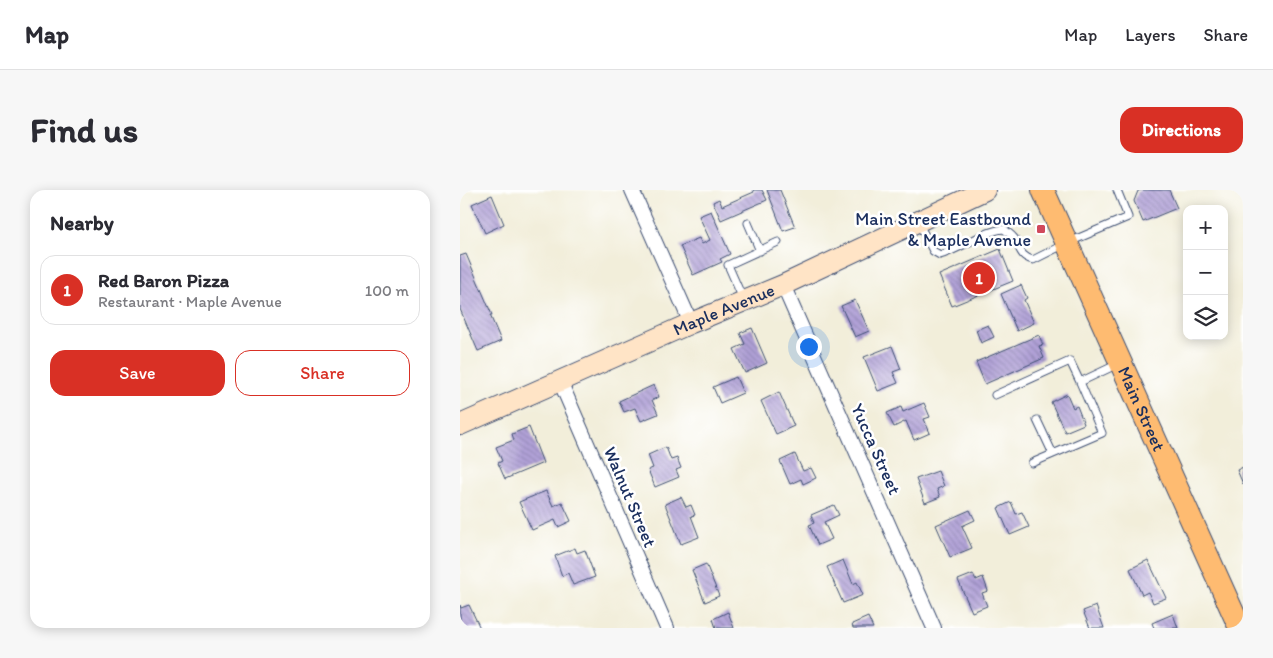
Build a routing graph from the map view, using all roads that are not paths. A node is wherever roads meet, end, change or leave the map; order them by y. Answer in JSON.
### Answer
{"nodes":[{"id":1,"x":632,"y":190,"type":"edge"},
{"id":2,"x":985,"y":190,"type":"edge"},
{"id":3,"x":1043,"y":190,"type":"edge"},
{"id":4,"x":1117,"y":190,"type":"edge"},
{"id":5,"x":918,"y":222,"type":"junction"},
{"id":6,"x":748,"y":223,"type":"dead end"},
{"id":7,"x":778,"y":242,"type":"dead end"},
{"id":8,"x":1068,"y":243,"type":"junction"},
{"id":9,"x":760,"y":251,"type":"junction"},
{"id":10,"x":783,"y":285,"type":"junction"},
{"id":11,"x":744,"y":301,"type":"junction"},
{"id":12,"x":691,"y":323,"type":"junction"},
{"id":13,"x":1121,"y":362,"type":"junction"},
{"id":14,"x":560,"y":380,"type":"junction"},
{"id":15,"x":1080,"y":382,"type":"junction"},
{"id":16,"x":994,"y":396,"type":"dead end"},
{"id":17,"x":1037,"y":420,"type":"dead end"},
{"id":18,"x":460,"y":425,"type":"edge"},
{"id":19,"x":1052,"y":454,"type":"junction"},
{"id":20,"x":1032,"y":463,"type":"dead end"},
{"id":21,"x":667,"y":628,"type":"edge"},
{"id":22,"x":934,"y":628,"type":"edge"},
{"id":23,"x":1240,"y":628,"type":"edge"}],
"edges":[{"from":1,"to":12,"type":"street"},
{"from":2,"to":5,"type":"street","name":"Maple Avenue"},
{"from":3,"to":8,"type":"main road","name":"Main Street"},
{"from":4,"to":8,"type":"lane"},
{"from":5,"to":8,"type":"lane"},
{"from":5,"to":10,"type":"street","name":"Maple Avenue"},
{"from":6,"to":9,"type":"lane"},
{"from":7,"to":9,"type":"lane"},
{"from":8,"to":13,"type":"main road","name":"Main Street"},
{"from":9,"to":11,"type":"lane"},
{"from":10,"to":11,"type":"street","name":"Maple Avenue"},
{"from":10,"to":22,"type":"street","name":"Yucca Street"},
{"from":11,"to":12,"type":"street","name":"Maple Avenue"},
{"from":12,"to":14,"type":"street","name":"Maple Avenue"},
{"from":13,"to":15,"type":"lane"},
{"from":13,"to":23,"type":"main road","name":"Main Street"},
{"from":14,"to":18,"type":"street","name":"Maple Avenue"},
{"from":14,"to":21,"type":"street","name":"Walnut Street"},
{"from":15,"to":16,"type":"lane"},
{"from":15,"to":19,"type":"lane"},
{"from":17,"to":19,"type":"lane"},
{"from":19,"to":20,"type":"lane"}]}
